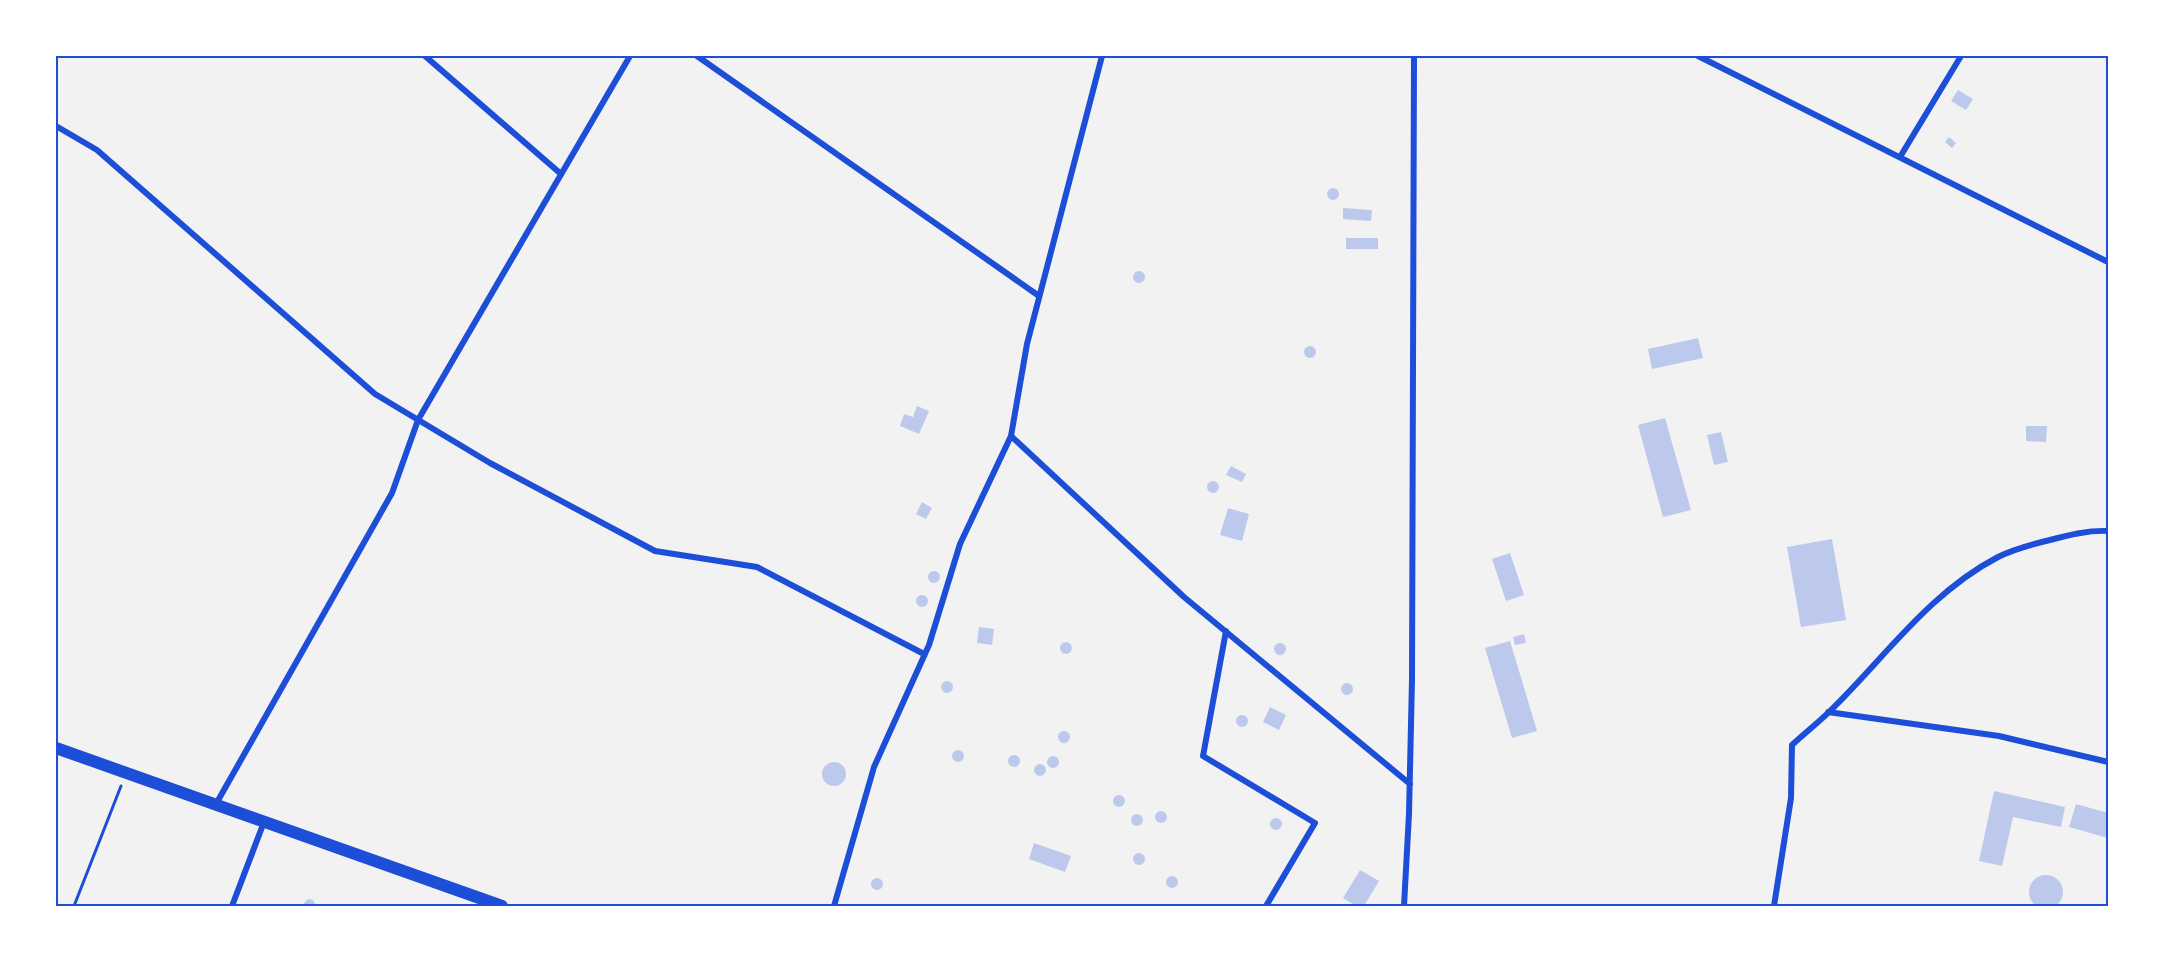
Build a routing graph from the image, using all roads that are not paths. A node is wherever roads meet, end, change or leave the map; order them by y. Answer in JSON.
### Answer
{"nodes":[{"id":1,"x":425,"y":56,"type":"edge"},
{"id":2,"x":630,"y":56,"type":"edge"},
{"id":3,"x":697,"y":56,"type":"edge"},
{"id":4,"x":1102,"y":56,"type":"edge"},
{"id":5,"x":1414,"y":56,"type":"edge"},
{"id":6,"x":1698,"y":56,"type":"edge"},
{"id":7,"x":1961,"y":56,"type":"edge"},
{"id":8,"x":56,"y":126,"type":"edge"},
{"id":9,"x":1900,"y":157,"type":"junction"},
{"id":10,"x":561,"y":174,"type":"junction"},
{"id":11,"x":2109,"y":262,"type":"edge"},
{"id":12,"x":1039,"y":296,"type":"junction"},
{"id":13,"x":418,"y":420,"type":"junction"},
{"id":14,"x":1011,"y":436,"type":"junction"},
{"id":15,"x":2109,"y":531,"type":"edge"},
{"id":16,"x":1226,"y":631,"type":"junction"},
{"id":17,"x":924,"y":654,"type":"junction"},
{"id":18,"x":1828,"y":712,"type":"junction"},
{"id":19,"x":56,"y":748,"type":"edge"},
{"id":20,"x":2109,"y":762,"type":"edge"},
{"id":21,"x":1410,"y":784,"type":"junction"},
{"id":22,"x":216,"y":805,"type":"junction"},
{"id":23,"x":264,"y":822,"type":"junction"},
{"id":24,"x":232,"y":906,"type":"edge"},
{"id":25,"x":502,"y":906,"type":"edge"},
{"id":26,"x":834,"y":906,"type":"edge"},
{"id":27,"x":1266,"y":906,"type":"edge"},
{"id":28,"x":1404,"y":906,"type":"edge"},
{"id":29,"x":1774,"y":906,"type":"edge"}],
"edges":[{"from":1,"to":10,"type":"street"},
{"from":2,"to":10,"type":"street"},
{"from":3,"to":12,"type":"street"},
{"from":4,"to":12,"type":"street"},
{"from":5,"to":21,"type":"street"},
{"from":6,"to":9,"type":"street"},
{"from":7,"to":9,"type":"street"},
{"from":8,"to":13,"type":"street"},
{"from":9,"to":11,"type":"street"},
{"from":10,"to":13,"type":"street"},
{"from":12,"to":14,"type":"street"},
{"from":13,"to":17,"type":"street"},
{"from":13,"to":22,"type":"street"},
{"from":14,"to":16,"type":"street"},
{"from":14,"to":17,"type":"street"},
{"from":15,"to":18,"type":"street"},
{"from":16,"to":21,"type":"street"},
{"from":16,"to":27,"type":"street"},
{"from":17,"to":26,"type":"street"},
{"from":18,"to":20,"type":"street"},
{"from":18,"to":29,"type":"street"},
{"from":19,"to":22,"type":"main road"},
{"from":21,"to":28,"type":"street"},
{"from":22,"to":23,"type":"main road"},
{"from":23,"to":24,"type":"street"},
{"from":23,"to":25,"type":"main road"}]}
